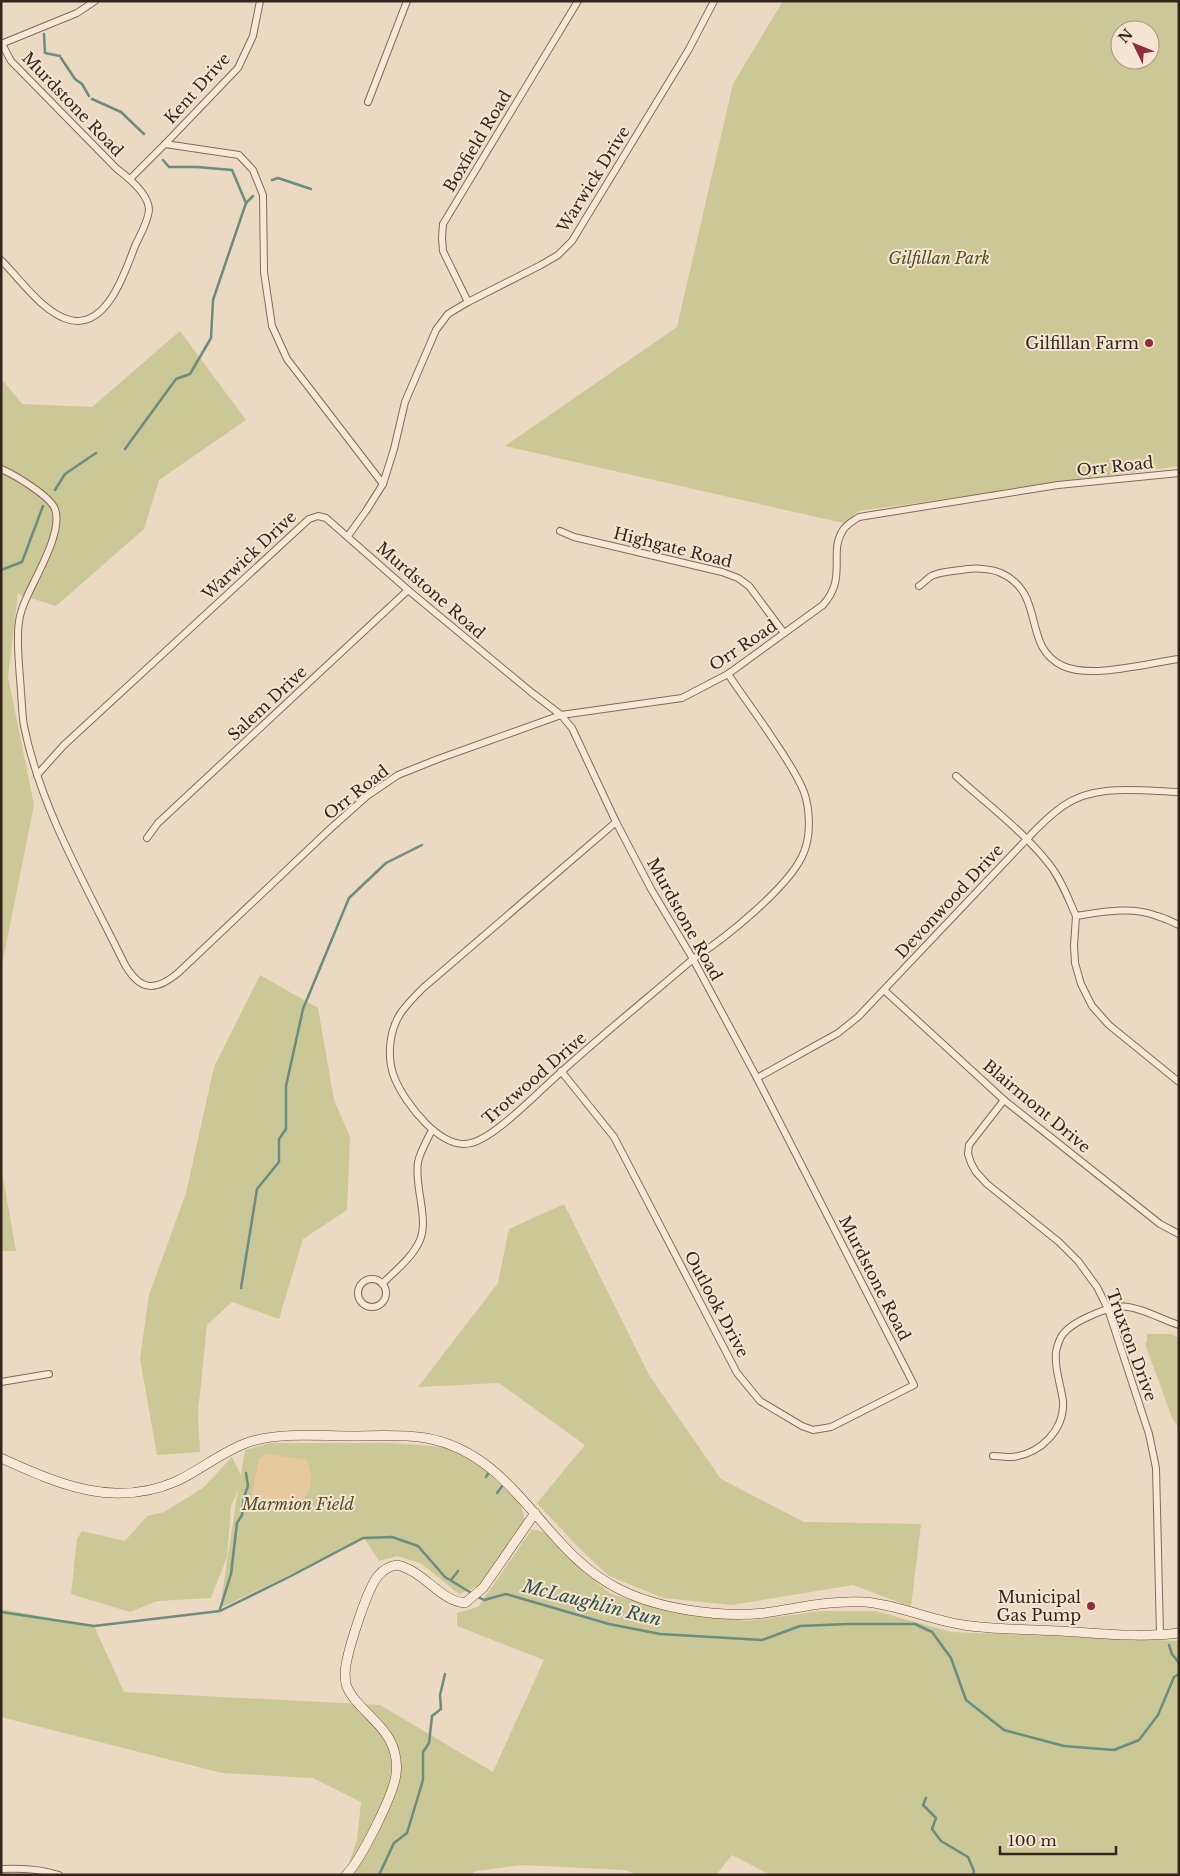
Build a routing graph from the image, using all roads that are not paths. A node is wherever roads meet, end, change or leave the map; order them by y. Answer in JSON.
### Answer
{"nodes":[{"id":1,"x":95,"y":1,"type":"edge"},
{"id":2,"x":260,"y":1,"type":"edge"},
{"id":3,"x":407,"y":1,"type":"edge"},
{"id":4,"x":578,"y":1,"type":"edge"},
{"id":5,"x":714,"y":1,"type":"edge"},
{"id":6,"x":2,"y":44,"type":"edge"},
{"id":7,"x":368,"y":102,"type":"dead end"},
{"id":8,"x":166,"y":144,"type":"junction"},
{"id":9,"x":130,"y":179,"type":"junction"},
{"id":10,"x":1,"y":260,"type":"edge"},
{"id":11,"x":468,"y":302,"type":"junction"},
{"id":12,"x":1,"y":469,"type":"edge"},
{"id":13,"x":1179,"y":473,"type":"edge"},
{"id":14,"x":383,"y":484,"type":"junction"},
{"id":15,"x":560,"y":531,"type":"dead end"},
{"id":16,"x":348,"y":536,"type":"junction"},
{"id":17,"x":919,"y":586,"type":"dead end"},
{"id":18,"x":408,"y":590,"type":"junction"},
{"id":19,"x":784,"y":633,"type":"junction"},
{"id":20,"x":1179,"y":659,"type":"edge"},
{"id":21,"x":728,"y":674,"type":"junction"},
{"id":22,"x":561,"y":715,"type":"junction"},
{"id":23,"x":37,"y":775,"type":"junction"},
{"id":24,"x":956,"y":776,"type":"dead end"},
{"id":25,"x":1179,"y":792,"type":"edge"},
{"id":26,"x":616,"y":822,"type":"junction"},
{"id":27,"x":147,"y":838,"type":"dead end"},
{"id":28,"x":1026,"y":840,"type":"junction"},
{"id":29,"x":1076,"y":916,"type":"junction"},
{"id":30,"x":1179,"y":926,"type":"edge"},
{"id":31,"x":693,"y":959,"type":"junction"},
{"id":32,"x":884,"y":990,"type":"junction"},
{"id":33,"x":561,"y":1071,"type":"junction"},
{"id":34,"x":757,"y":1078,"type":"junction"},
{"id":35,"x":1179,"y":1082,"type":"edge"},
{"id":36,"x":1004,"y":1100,"type":"junction"},
{"id":37,"x":432,"y":1130,"type":"junction"},
{"id":38,"x":1179,"y":1234,"type":"edge"},
{"id":39,"x":382,"y":1284,"type":"junction"},
{"id":40,"x":1108,"y":1309,"type":"junction"},
{"id":41,"x":1179,"y":1325,"type":"edge"},
{"id":42,"x":49,"y":1374,"type":"dead end"},
{"id":43,"x":1,"y":1382,"type":"edge"},
{"id":44,"x":914,"y":1385,"type":"joint"},
{"id":45,"x":992,"y":1456,"type":"dead end"},
{"id":46,"x":1,"y":1458,"type":"edge"},
{"id":47,"x":535,"y":1513,"type":"junction"},
{"id":48,"x":1179,"y":1634,"type":"edge"},
{"id":49,"x":1160,"y":1635,"type":"junction"},
{"id":50,"x":1,"y":1869,"type":"edge"},
{"id":51,"x":58,"y":1875,"type":"edge"},
{"id":52,"x":346,"y":1875,"type":"edge"}],
"edges":[{"from":1,"to":6,"type":"street"},
{"from":2,"to":8,"type":"street","name":"Kent Drive"},
{"from":3,"to":7,"type":"street"},
{"from":4,"to":11,"type":"street","name":"Boxfield Road"},
{"from":5,"to":11,"type":"street","name":"Warwick Drive"},
{"from":6,"to":9,"type":"street","name":"Murdstone Road"},
{"from":8,"to":9,"type":"street","name":"Kent Drive"},
{"from":8,"to":14,"type":"street"},
{"from":9,"to":10,"type":"street","name":"Murdstone Road"},
{"from":11,"to":14,"type":"street","name":"Warwick Drive"},
{"from":12,"to":23,"type":"street","name":"Orr Road"},
{"from":13,"to":19,"type":"street","name":"Orr Road"},
{"from":14,"to":16,"type":"street","name":"Warwick Drive"},
{"from":15,"to":19,"type":"street","name":"Highgate Road"},
{"from":16,"to":18,"type":"street","name":"Murdstone Road"},
{"from":16,"to":23,"type":"street","name":"Warwick Drive"},
{"from":17,"to":20,"type":"street"},
{"from":18,"to":22,"type":"street","name":"Murdstone Road"},
{"from":18,"to":27,"type":"street","name":"Salem Drive"},
{"from":19,"to":21,"type":"street","name":"Orr Road"},
{"from":21,"to":22,"type":"street","name":"Orr Road"},
{"from":21,"to":31,"type":"street","name":"Trotwood Drive"},
{"from":22,"to":23,"type":"street","name":"Orr Road"},
{"from":22,"to":26,"type":"street","name":"Murdstone Road"},
{"from":24,"to":28,"type":"street"},
{"from":25,"to":28,"type":"street","name":"Devonwood Drive"},
{"from":26,"to":31,"type":"street","name":"Murdstone Road"},
{"from":26,"to":37,"type":"street","name":"Trotwood Drive"},
{"from":28,"to":29,"type":"street"},
{"from":28,"to":32,"type":"street","name":"Devonwood Drive"},
{"from":29,"to":30,"type":"street"},
{"from":29,"to":35,"type":"street"},
{"from":31,"to":33,"type":"street","name":"Trotwood Drive"},
{"from":31,"to":34,"type":"street","name":"Murdstone Road"},
{"from":32,"to":34,"type":"street","name":"Devonwood Drive"},
{"from":32,"to":36,"type":"street","name":"Blairmont Drive"},
{"from":33,"to":37,"type":"street","name":"Trotwood Drive"},
{"from":33,"to":44,"type":"street","name":"Outlook Drive"},
{"from":34,"to":44,"type":"street","name":"Murdstone Road"},
{"from":36,"to":38,"type":"street","name":"Blairmont Drive"},
{"from":36,"to":40,"type":"street","name":"Truxton Drive"},
{"from":37,"to":39,"type":"street"},
{"from":39,"to":39,"type":"street"},
{"from":40,"to":41,"type":"street"},
{"from":40,"to":45,"type":"street"},
{"from":40,"to":49,"type":"street","name":"Truxton Drive"},
{"from":42,"to":43,"type":"street"},
{"from":46,"to":47,"type":"main road"},
{"from":47,"to":49,"type":"main road"},
{"from":47,"to":52,"type":"main road"},
{"from":48,"to":49,"type":"main road"},
{"from":50,"to":51,"type":"street"}]}
